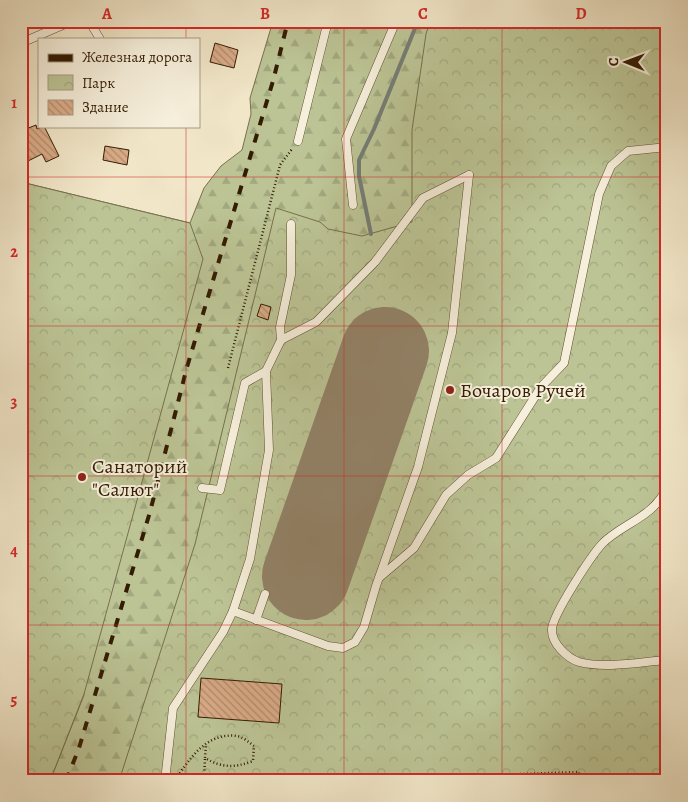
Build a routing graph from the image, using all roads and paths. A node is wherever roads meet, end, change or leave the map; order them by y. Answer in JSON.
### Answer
{"nodes":[{"id":1,"x":72,"y":21,"type":"edge"},
{"id":2,"x":89,"y":21,"type":"edge"},
{"id":3,"x":328,"y":21,"type":"edge"},
{"id":4,"x":396,"y":21,"type":"edge"},
{"id":5,"x":99,"y":38,"type":"edge"},
{"id":6,"x":21,"y":43,"type":"edge"},
{"id":7,"x":298,"y":141,"type":"joint"},
{"id":8,"x":667,"y":147,"type":"edge"},
{"id":9,"x":353,"y":205,"type":"dead end"},
{"id":10,"x":291,"y":224,"type":"dead end"},
{"id":11,"x":667,"y":275,"type":"edge"},
{"id":12,"x":667,"y":314,"type":"edge"},
{"id":13,"x":281,"y":340,"type":"junction"},
{"id":14,"x":228,"y":368,"type":"dead end"},
{"id":15,"x":266,"y":371,"type":"junction"},
{"id":16,"x":667,"y":487,"type":"edge"},
{"id":17,"x":202,"y":488,"type":"dead end"},
{"id":18,"x":378,"y":578,"type":"junction"},
{"id":19,"x":265,"y":594,"type":"dead end"},
{"id":20,"x":233,"y":611,"type":"junction"},
{"id":21,"x":256,"y":620,"type":"junction"},
{"id":22,"x":667,"y":660,"type":"edge"},
{"id":23,"x":206,"y":744,"type":"junction"},
{"id":24,"x":205,"y":758,"type":"junction"},
{"id":25,"x":532,"y":775,"type":"junction"},
{"id":26,"x":165,"y":781,"type":"edge"},
{"id":27,"x":175,"y":781,"type":"edge"},
{"id":28,"x":204,"y":781,"type":"edge"},
{"id":29,"x":440,"y":781,"type":"edge"},
{"id":30,"x":532,"y":781,"type":"edge"},
{"id":31,"x":578,"y":781,"type":"edge"}],
"edges":[{"from":1,"to":6,"type":"lane"},
{"from":2,"to":5,"type":"lane"},
{"from":3,"to":7,"type":"lane"},
{"from":4,"to":9,"type":"lane"},
{"from":7,"to":14,"type":"path"},
{"from":8,"to":18,"type":"lane"},
{"from":10,"to":13,"type":"lane"},
{"from":11,"to":12,"type":"lane"},
{"from":13,"to":15,"type":"lane"},
{"from":13,"to":18,"type":"lane"},
{"from":15,"to":17,"type":"lane"},
{"from":15,"to":20,"type":"lane"},
{"from":16,"to":22,"type":"lane"},
{"from":18,"to":21,"type":"lane"},
{"from":19,"to":21,"type":"lane"},
{"from":20,"to":21,"type":"lane"},
{"from":20,"to":26,"type":"lane"},
{"from":23,"to":24,"type":"path"},
{"from":23,"to":24,"type":"path"},
{"from":23,"to":27,"type":"path"},
{"from":24,"to":28,"type":"path"},
{"from":25,"to":29,"type":"path"},
{"from":25,"to":30,"type":"path"},
{"from":25,"to":31,"type":"path"}]}
